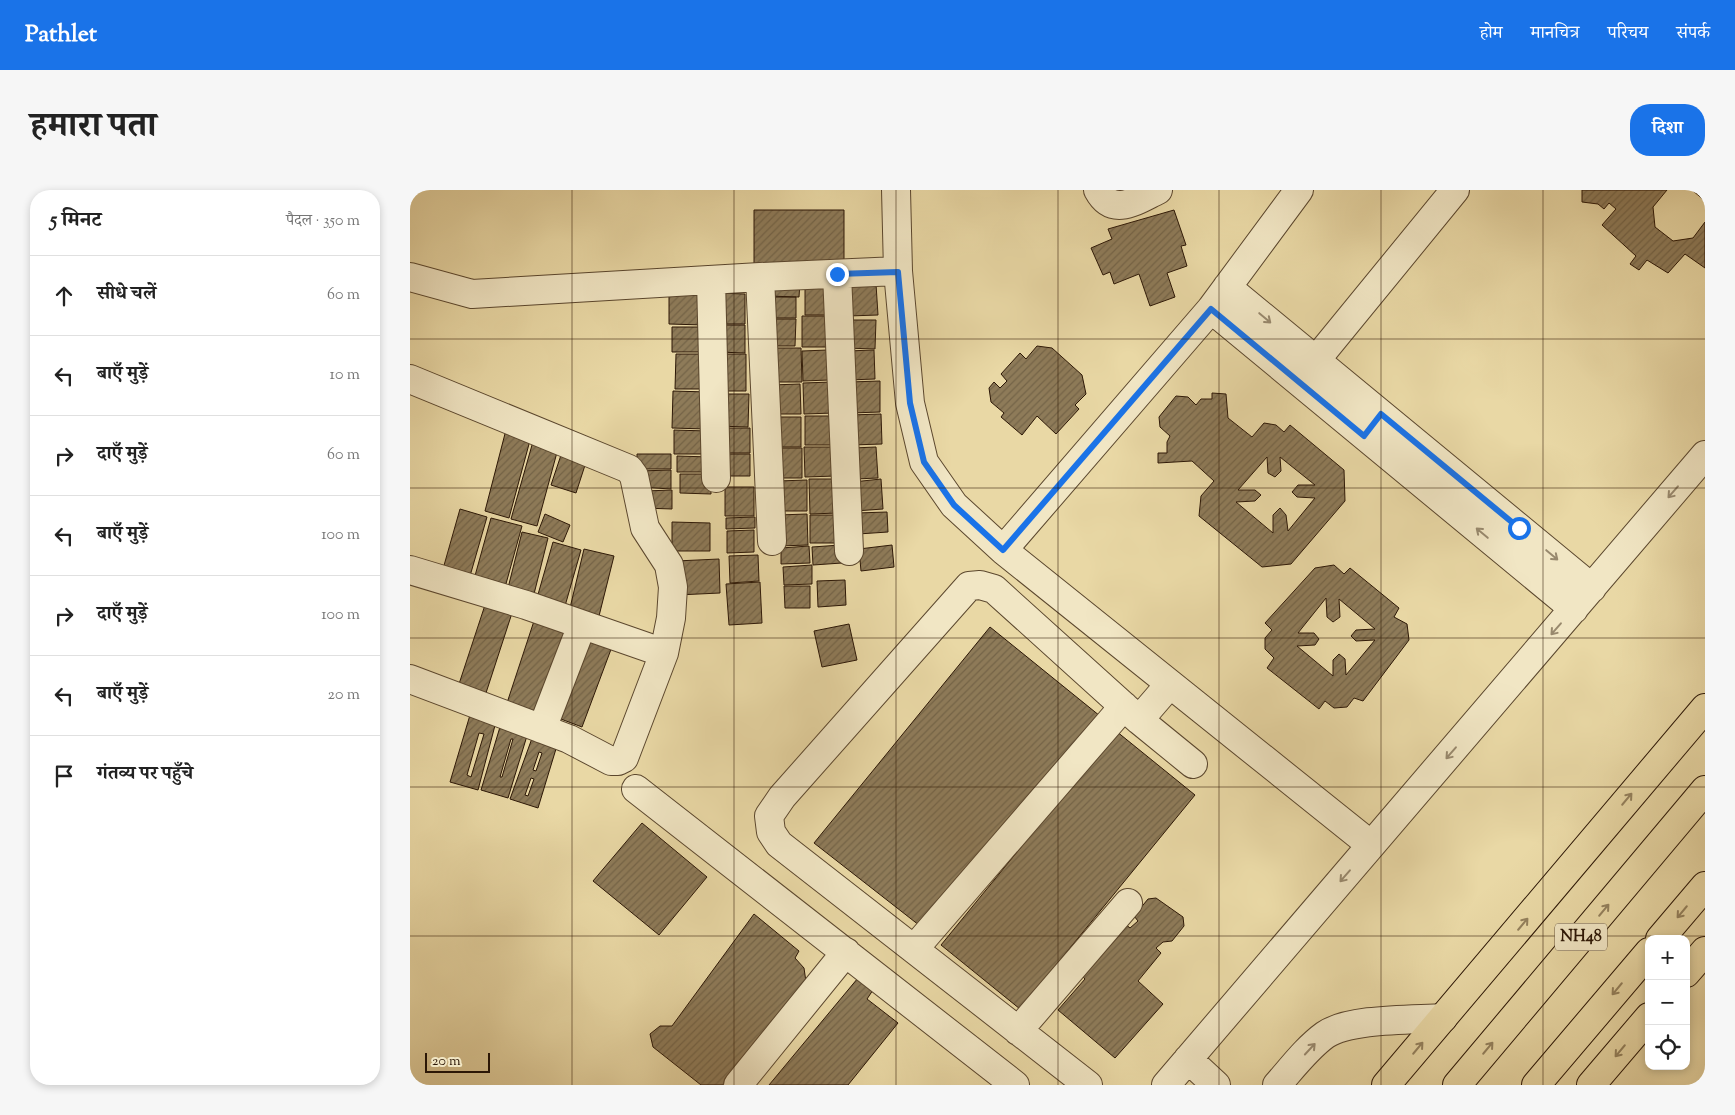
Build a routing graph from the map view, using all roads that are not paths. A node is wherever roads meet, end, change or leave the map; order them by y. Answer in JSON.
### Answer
{"nodes":[{"id":1,"x":896,"y":190,"type":"edge"},
{"id":2,"x":1098,"y":190,"type":"edge"},
{"id":3,"x":1158,"y":190,"type":"edge"},
{"id":4,"x":1299,"y":190,"type":"edge"},
{"id":5,"x":1455,"y":190,"type":"edge"},
{"id":6,"x":898,"y":272,"type":"junction"},
{"id":7,"x":837,"y":274,"type":"junction"},
{"id":8,"x":410,"y":277,"type":"edge"},
{"id":9,"x":760,"y":277,"type":"junction"},
{"id":10,"x":712,"y":280,"type":"junction"},
{"id":11,"x":1228,"y":287,"type":"junction"},
{"id":12,"x":1211,"y":309,"type":"junction"},
{"id":13,"x":1316,"y":360,"type":"junction"},
{"id":14,"x":410,"y":379,"type":"edge"},
{"id":15,"x":1381,"y":414,"type":"junction"},
{"id":16,"x":1364,"y":436,"type":"junction"},
{"id":17,"x":1705,"y":455,"type":"edge"},
{"id":18,"x":716,"y":478,"type":"dead end"},
{"id":19,"x":1519,"y":528,"type":"junction"},
{"id":20,"x":772,"y":541,"type":"dead end"},
{"id":21,"x":1003,"y":550,"type":"junction"},
{"id":22,"x":1503,"y":550,"type":"junction"},
{"id":23,"x":849,"y":551,"type":"dead end"},
{"id":24,"x":410,"y":570,"type":"edge"},
{"id":25,"x":1592,"y":588,"type":"junction"},
{"id":26,"x":1574,"y":609,"type":"junction"},
{"id":27,"x":582,"y":625,"type":"junction"},
{"id":28,"x":664,"y":653,"type":"junction"},
{"id":29,"x":410,"y":679,"type":"edge"},
{"id":30,"x":1170,"y":684,"type":"junction"},
{"id":31,"x":1705,"y":708,"type":"edge"},
{"id":32,"x":1132,"y":713,"type":"junction"},
{"id":33,"x":542,"y":729,"type":"junction"},
{"id":34,"x":1193,"y":764,"type":"dead end"},
{"id":35,"x":636,"y":789,"type":"dead end"},
{"id":36,"x":1705,"y":790,"type":"edge"},
{"id":37,"x":1371,"y":845,"type":"junction"},
{"id":38,"x":1705,"y":886,"type":"edge"},
{"id":39,"x":1128,"y":903,"type":"dead end"},
{"id":40,"x":1663,"y":935,"type":"edge"},
{"id":41,"x":914,"y":949,"type":"junction"},
{"id":42,"x":1705,"y":951,"type":"edge"},
{"id":43,"x":846,"y":952,"type":"junction"},
{"id":44,"x":1645,"y":957,"type":"edge"},
{"id":45,"x":1690,"y":968,"type":"edge"},
{"id":46,"x":1443,"y":1018,"type":"junction"},
{"id":47,"x":1645,"y":1022,"type":"edge"},
{"id":48,"x":1018,"y":1031,"type":"junction"},
{"id":49,"x":1188,"y":1059,"type":"junction"},
{"id":50,"x":738,"y":1085,"type":"edge"},
{"id":51,"x":1015,"y":1085,"type":"edge"},
{"id":52,"x":1088,"y":1085,"type":"edge"},
{"id":53,"x":1166,"y":1085,"type":"edge"},
{"id":54,"x":1216,"y":1085,"type":"edge"},
{"id":55,"x":1277,"y":1085,"type":"edge"},
{"id":56,"x":1386,"y":1085,"type":"edge"},
{"id":57,"x":1456,"y":1085,"type":"edge"},
{"id":58,"x":1536,"y":1085,"type":"edge"},
{"id":59,"x":1591,"y":1085,"type":"edge"}],
"edges":[{"from":1,"to":6,"type":"street"},
{"from":2,"to":3,"type":"street"},
{"from":4,"to":11,"type":"street"},
{"from":5,"to":13,"type":"street"},
{"from":6,"to":7,"type":"street"},
{"from":6,"to":21,"type":"street"},
{"from":7,"to":9,"type":"street"},
{"from":7,"to":23,"type":"street"},
{"from":8,"to":10,"type":"street"},
{"from":9,"to":10,"type":"street"},
{"from":9,"to":20,"type":"street"},
{"from":10,"to":18,"type":"street"},
{"from":11,"to":12,"type":"street"},
{"from":11,"to":13,"type":"street","one_way":true},
{"from":12,"to":16,"type":"street"},
{"from":12,"to":21,"type":"street"},
{"from":13,"to":15,"type":"street"},
{"from":14,"to":28,"type":"street"},
{"from":15,"to":16,"type":"street"},
{"from":15,"to":19,"type":"street"},
{"from":22,"to":16,"type":"street","one_way":true},
{"from":17,"to":25,"type":"street","one_way":true},
{"from":19,"to":22,"type":"street"},
{"from":19,"to":25,"type":"street","one_way":true},
{"from":21,"to":30,"type":"street"},
{"from":22,"to":26,"type":"street"},
{"from":24,"to":27,"type":"street"},
{"from":25,"to":26,"type":"street"},
{"from":26,"to":37,"type":"street","one_way":true},
{"from":27,"to":28,"type":"street"},
{"from":27,"to":33,"type":"street"},
{"from":28,"to":33,"type":"street"},
{"from":29,"to":33,"type":"street"},
{"from":30,"to":32,"type":"street"},
{"from":30,"to":37,"type":"street"},
{"from":46,"to":31,"type":"main road","one_way":true},
{"from":32,"to":34,"type":"street"},
{"from":32,"to":41,"type":"street"},
{"from":32,"to":41,"type":"street"},
{"from":35,"to":43,"type":"street"},
{"from":57,"to":36,"type":"main road","number":"NH48","one_way":true},
{"from":37,"to":49,"type":"street","one_way":true},
{"from":38,"to":40,"type":"main road","one_way":true},
{"from":39,"to":48,"type":"street"},
{"from":41,"to":48,"type":"street"},
{"from":42,"to":45,"type":"main road"},
{"from":43,"to":50,"type":"street"},
{"from":43,"to":51,"type":"street"},
{"from":44,"to":58,"type":"main road","one_way":true},
{"from":55,"to":46,"type":"street","one_way":true},
{"from":56,"to":46,"type":"main road","one_way":true},
{"from":47,"to":59,"type":"main road","one_way":true},
{"from":48,"to":52,"type":"street"},
{"from":49,"to":53,"type":"street"},
{"from":49,"to":54,"type":"street"}]}
